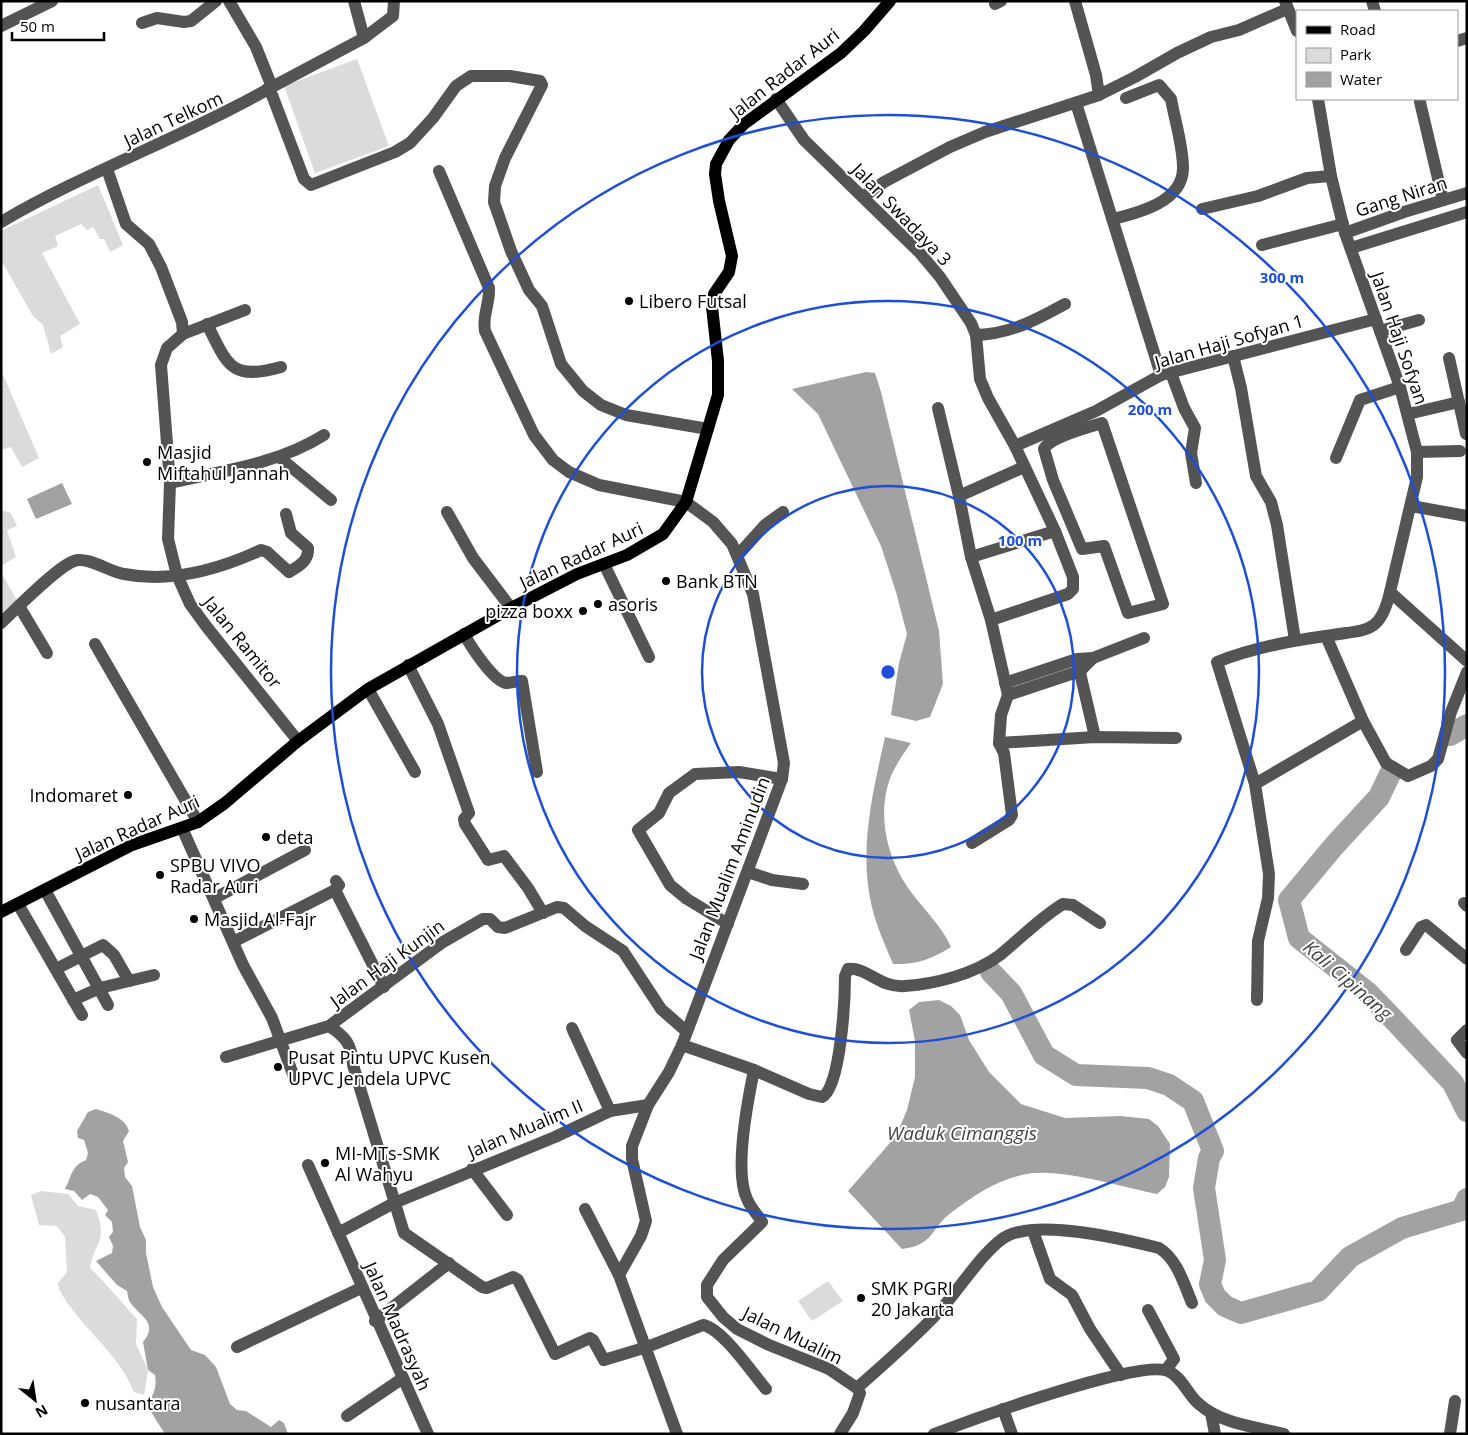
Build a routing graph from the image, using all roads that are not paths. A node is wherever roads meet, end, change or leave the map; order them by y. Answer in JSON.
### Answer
{"nodes":[{"id":1,"x":52,"y":1,"type":"edge"},
{"id":2,"x":216,"y":1,"type":"edge"},
{"id":3,"x":229,"y":1,"type":"edge"},
{"id":4,"x":354,"y":1,"type":"edge"},
{"id":5,"x":394,"y":1,"type":"edge"},
{"id":6,"x":1075,"y":1,"type":"edge"},
{"id":7,"x":888,"y":4,"type":"edge"},
{"id":8,"x":1286,"y":5,"type":"edge"},
{"id":9,"x":142,"y":23,"type":"dead end"},
{"id":10,"x":1,"y":26,"type":"edge"},
{"id":11,"x":1296,"y":29,"type":"edge"},
{"id":12,"x":364,"y":38,"type":"junction"},
{"id":13,"x":270,"y":88,"type":"junction"},
{"id":14,"x":1099,"y":95,"type":"junction"},
{"id":15,"x":1126,"y":98,"type":"dead end"},
{"id":16,"x":776,"y":99,"type":"junction"},
{"id":17,"x":1318,"y":100,"type":"edge"},
{"id":18,"x":1420,"y":102,"type":"dead end"},
{"id":19,"x":1076,"y":103,"type":"junction"},
{"id":20,"x":107,"y":170,"type":"junction"},
{"id":21,"x":439,"y":171,"type":"dead end"},
{"id":22,"x":1331,"y":176,"type":"junction"},
{"id":23,"x":1467,"y":193,"type":"edge"},
{"id":24,"x":863,"y":197,"type":"junction"},
{"id":25,"x":1443,"y":200,"type":"junction"},
{"id":26,"x":1202,"y":209,"type":"dead end"},
{"id":27,"x":1467,"y":212,"type":"edge"},
{"id":28,"x":1113,"y":219,"type":"junction"},
{"id":29,"x":1,"y":222,"type":"edge"},
{"id":30,"x":1344,"y":228,"type":"junction"},
{"id":31,"x":1262,"y":245,"type":"dead end"},
{"id":32,"x":1351,"y":248,"type":"junction"},
{"id":33,"x":1065,"y":304,"type":"dead end"},
{"id":34,"x":245,"y":310,"type":"dead end"},
{"id":35,"x":1420,"y":320,"type":"dead end"},
{"id":36,"x":207,"y":324,"type":"junction"},
{"id":37,"x":1378,"y":325,"type":"junction"},
{"id":38,"x":183,"y":334,"type":"junction"},
{"id":39,"x":976,"y":335,"type":"junction"},
{"id":40,"x":1233,"y":356,"type":"junction"},
{"id":41,"x":1449,"y":358,"type":"dead end"},
{"id":42,"x":281,"y":367,"type":"dead end"},
{"id":43,"x":1166,"y":374,"type":"junction"},
{"id":44,"x":1400,"y":387,"type":"junction"},
{"id":45,"x":1459,"y":402,"type":"junction"},
{"id":46,"x":938,"y":408,"type":"dead end"},
{"id":47,"x":1096,"y":411,"type":"junction"},
{"id":48,"x":1408,"y":414,"type":"junction"},
{"id":49,"x":1102,"y":423,"type":"junction"},
{"id":50,"x":708,"y":429,"type":"junction"},
{"id":51,"x":1466,"y":434,"type":"edge"},
{"id":52,"x":324,"y":435,"type":"dead end"},
{"id":53,"x":1015,"y":446,"type":"junction"},
{"id":54,"x":1460,"y":451,"type":"dead end"},
{"id":55,"x":1417,"y":452,"type":"junction"},
{"id":56,"x":279,"y":457,"type":"junction"},
{"id":57,"x":1336,"y":458,"type":"dead end"},
{"id":58,"x":1024,"y":467,"type":"junction"},
{"id":59,"x":1196,"y":482,"type":"dead end"},
{"id":60,"x":170,"y":483,"type":"junction"},
{"id":61,"x":959,"y":496,"type":"junction"},
{"id":62,"x":331,"y":500,"type":"dead end"},
{"id":63,"x":686,"y":502,"type":"junction"},
{"id":64,"x":1411,"y":506,"type":"junction"},
{"id":65,"x":447,"y":512,"type":"dead end"},
{"id":66,"x":783,"y":512,"type":"dead end"},
{"id":67,"x":286,"y":514,"type":"dead end"},
{"id":68,"x":1467,"y":516,"type":"edge"},
{"id":69,"x":1055,"y":530,"type":"junction"},
{"id":70,"x":738,"y":555,"type":"junction"},
{"id":71,"x":971,"y":557,"type":"junction"},
{"id":72,"x":604,"y":564,"type":"junction"},
{"id":73,"x":177,"y":575,"type":"junction"},
{"id":74,"x":1391,"y":590,"type":"junction"},
{"id":75,"x":19,"y":606,"type":"junction"},
{"id":76,"x":511,"y":608,"type":"junction"},
{"id":77,"x":991,"y":620,"type":"junction"},
{"id":78,"x":1,"y":623,"type":"edge"},
{"id":79,"x":464,"y":634,"type":"junction"},
{"id":80,"x":1326,"y":636,"type":"junction"},
{"id":81,"x":1144,"y":638,"type":"dead end"},
{"id":82,"x":1295,"y":640,"type":"junction"},
{"id":83,"x":95,"y":644,"type":"dead end"},
{"id":84,"x":47,"y":653,"type":"dead end"},
{"id":85,"x":649,"y":657,"type":"dead end"},
{"id":86,"x":1467,"y":661,"type":"edge"},
{"id":87,"x":408,"y":665,"type":"junction"},
{"id":88,"x":1078,"y":665,"type":"junction"},
{"id":89,"x":1466,"y":677,"type":"edge"},
{"id":90,"x":368,"y":689,"type":"junction"},
{"id":91,"x":1007,"y":689,"type":"junction"},
{"id":92,"x":1363,"y":721,"type":"junction"},
{"id":93,"x":1095,"y":737,"type":"junction"},
{"id":94,"x":1176,"y":738,"type":"dead end"},
{"id":95,"x":298,"y":740,"type":"junction"},
{"id":96,"x":999,"y":743,"type":"junction"},
{"id":97,"x":415,"y":772,"type":"dead end"},
{"id":98,"x":537,"y":772,"type":"dead end"},
{"id":99,"x":782,"y":780,"type":"junction"},
{"id":100,"x":1256,"y":784,"type":"junction"},
{"id":101,"x":198,"y":822,"type":"junction"},
{"id":102,"x":182,"y":828,"type":"junction"},
{"id":103,"x":972,"y":843,"type":"dead end"},
{"id":104,"x":305,"y":850,"type":"dead end"},
{"id":105,"x":748,"y":872,"type":"junction"},
{"id":106,"x":803,"y":884,"type":"dead end"},
{"id":107,"x":45,"y":890,"type":"junction"},
{"id":108,"x":215,"y":898,"type":"junction"},
{"id":109,"x":18,"y":904,"type":"junction"},
{"id":110,"x":1,"y":912,"type":"edge"},
{"id":111,"x":543,"y":913,"type":"junction"},
{"id":112,"x":1100,"y":923,"type":"dead end"},
{"id":113,"x":728,"y":924,"type":"junction"},
{"id":114,"x":233,"y":942,"type":"junction"},
{"id":115,"x":1406,"y":950,"type":"dead end"},
{"id":116,"x":80,"y":955,"type":"junction"},
{"id":117,"x":1467,"y":958,"type":"edge"},
{"id":118,"x":56,"y":969,"type":"junction"},
{"id":119,"x":154,"y":975,"type":"dead end"},
{"id":120,"x":130,"y":981,"type":"junction"},
{"id":121,"x":384,"y":987,"type":"junction"},
{"id":122,"x":100,"y":988,"type":"junction"},
{"id":123,"x":74,"y":1000,"type":"junction"},
{"id":124,"x":1257,"y":1000,"type":"dead end"},
{"id":125,"x":108,"y":1005,"type":"dead end"},
{"id":126,"x":82,"y":1015,"type":"dead end"},
{"id":127,"x":329,"y":1026,"type":"junction"},
{"id":128,"x":572,"y":1028,"type":"dead end"},
{"id":129,"x":1467,"y":1030,"type":"edge"},
{"id":130,"x":686,"y":1031,"type":"junction"},
{"id":131,"x":282,"y":1041,"type":"junction"},
{"id":132,"x":682,"y":1045,"type":"junction"},
{"id":133,"x":1467,"y":1054,"type":"edge"},
{"id":134,"x":226,"y":1057,"type":"dead end"},
{"id":135,"x":754,"y":1070,"type":"junction"},
{"id":136,"x":294,"y":1077,"type":"dead end"},
{"id":137,"x":648,"y":1105,"type":"junction"},
{"id":138,"x":610,"y":1111,"type":"junction"},
{"id":139,"x":308,"y":1165,"type":"dead end"},
{"id":140,"x":472,"y":1169,"type":"junction"},
{"id":141,"x":394,"y":1203,"type":"junction"},
{"id":142,"x":585,"y":1209,"type":"dead end"},
{"id":143,"x":508,"y":1215,"type":"dead end"},
{"id":144,"x":1033,"y":1231,"type":"junction"},
{"id":145,"x":338,"y":1233,"type":"junction"},
{"id":146,"x":450,"y":1263,"type":"junction"},
{"id":147,"x":619,"y":1275,"type":"junction"},
{"id":148,"x":361,"y":1288,"type":"junction"},
{"id":149,"x":1192,"y":1303,"type":"dead end"},
{"id":150,"x":1148,"y":1310,"type":"dead end"},
{"id":151,"x":375,"y":1321,"type":"junction"},
{"id":152,"x":237,"y":1347,"type":"dead end"},
{"id":153,"x":647,"y":1347,"type":"junction"},
{"id":154,"x":1166,"y":1370,"type":"junction"},
{"id":155,"x":1121,"y":1376,"type":"junction"},
{"id":156,"x":403,"y":1378,"type":"junction"},
{"id":157,"x":857,"y":1388,"type":"junction"},
{"id":158,"x":766,"y":1389,"type":"dead end"},
{"id":159,"x":1455,"y":1401,"type":"dead end"},
{"id":160,"x":1003,"y":1409,"type":"junction"},
{"id":161,"x":1211,"y":1413,"type":"junction"},
{"id":162,"x":347,"y":1416,"type":"dead end"},
{"id":163,"x":428,"y":1434,"type":"edge"},
{"id":164,"x":677,"y":1434,"type":"edge"},
{"id":165,"x":840,"y":1434,"type":"edge"},
{"id":166,"x":934,"y":1434,"type":"edge"},
{"id":167,"x":1012,"y":1434,"type":"edge"},
{"id":168,"x":1216,"y":1434,"type":"edge"},
{"id":169,"x":1284,"y":1434,"type":"edge"},
{"id":170,"x":1450,"y":1434,"type":"edge"}],
"edges":[{"from":1,"to":10,"type":"street"},
{"from":2,"to":9,"type":"street"},
{"from":3,"to":13,"type":"street"},
{"from":4,"to":12,"type":"street"},
{"from":5,"to":12,"type":"street","name":"Jalan Telkom"},
{"from":6,"to":14,"type":"street"},
{"from":7,"to":16,"type":"main road","name":"Jalan Radar Auri"},
{"from":8,"to":11,"type":"street"},
{"from":8,"to":14,"type":"street"},
{"from":12,"to":13,"type":"street","name":"Jalan Telkom"},
{"from":13,"to":20,"type":"street","name":"Jalan Telkom"},
{"from":13,"to":50,"type":"street"},
{"from":14,"to":19,"type":"street"},
{"from":15,"to":28,"type":"street"},
{"from":16,"to":24,"type":"street","name":"Jalan Swadaya 3"},
{"from":16,"to":50,"type":"main road","name":"Jalan Radar Auri"},
{"from":17,"to":22,"type":"street","name":"Jalan Haji Sofyan"},
{"from":18,"to":25,"type":"street"},
{"from":19,"to":24,"type":"street"},
{"from":19,"to":28,"type":"street"},
{"from":20,"to":29,"type":"street","name":"Jalan Telkom"},
{"from":20,"to":38,"type":"street"},
{"from":21,"to":63,"type":"street"},
{"from":22,"to":26,"type":"street"},
{"from":22,"to":30,"type":"street","name":"Jalan Haji Sofyan"},
{"from":23,"to":25,"type":"street","name":"Gang Niran"},
{"from":24,"to":39,"type":"street","name":"Jalan Swadaya 3"},
{"from":25,"to":30,"type":"street","name":"Gang Niran"},
{"from":27,"to":32,"type":"street"},
{"from":28,"to":43,"type":"street"},
{"from":30,"to":31,"type":"street","name":"Gang Niran"},
{"from":30,"to":32,"type":"street","name":"Jalan Haji Sofyan"},
{"from":32,"to":37,"type":"street","name":"Jalan Haji Sofyan"},
{"from":33,"to":39,"type":"street"},
{"from":34,"to":36,"type":"street"},
{"from":35,"to":37,"type":"street","name":"Jalan Haji Sofyan 1"},
{"from":36,"to":38,"type":"street"},
{"from":36,"to":42,"type":"street"},
{"from":37,"to":40,"type":"street","name":"Jalan Haji Sofyan 1"},
{"from":37,"to":44,"type":"street","name":"Jalan Haji Sofyan"},
{"from":38,"to":60,"type":"street","name":"Jalan Ramitor"},
{"from":39,"to":53,"type":"street","name":"Jalan Swadaya 3"},
{"from":40,"to":43,"type":"street","name":"Jalan Haji Sofyan 1"},
{"from":40,"to":82,"type":"street"},
{"from":41,"to":45,"type":"street"},
{"from":43,"to":47,"type":"street","name":"Jalan Haji Sofyan 1"},
{"from":43,"to":59,"type":"street"},
{"from":44,"to":48,"type":"street","name":"Jalan Haji Sofyan"},
{"from":44,"to":57,"type":"street"},
{"from":45,"to":48,"type":"street"},
{"from":45,"to":51,"type":"street"},
{"from":46,"to":61,"type":"street"},
{"from":47,"to":49,"type":"street"},
{"from":47,"to":53,"type":"street","name":"Jalan Haji Sofyan 1"},
{"from":48,"to":55,"type":"street","name":"Jalan Haji Sofyan"},
{"from":49,"to":49,"type":"street"},
{"from":50,"to":63,"type":"main road","name":"Jalan Radar Auri"},
{"from":52,"to":56,"type":"street"},
{"from":53,"to":58,"type":"street","name":"Jalan Swadaya 3"},
{"from":54,"to":55,"type":"street"},
{"from":55,"to":64,"type":"street","name":"Jalan Haji Sofyan"},
{"from":56,"to":60,"type":"street"},
{"from":56,"to":62,"type":"street"},
{"from":58,"to":61,"type":"street"},
{"from":58,"to":69,"type":"street","name":"Jalan Swadaya 3"},
{"from":60,"to":73,"type":"street","name":"Jalan Ramitor"},
{"from":61,"to":71,"type":"street"},
{"from":63,"to":70,"type":"street","name":"Jalan Mualim Aminudin"},
{"from":63,"to":72,"type":"main road","name":"Jalan Radar Auri"},
{"from":64,"to":68,"type":"street"},
{"from":64,"to":74,"type":"street","name":"Jalan Haji Sofyan"},
{"from":65,"to":76,"type":"street"},
{"from":66,"to":70,"type":"street"},
{"from":67,"to":73,"type":"street"},
{"from":69,"to":71,"type":"street"},
{"from":69,"to":77,"type":"street","name":"Jalan Swadaya 3"},
{"from":70,"to":99,"type":"street","name":"Jalan Mualim Aminudin"},
{"from":71,"to":77,"type":"street"},
{"from":72,"to":76,"type":"main road","name":"Jalan Radar Auri"},
{"from":72,"to":85,"type":"street"},
{"from":73,"to":75,"type":"street"},
{"from":73,"to":95,"type":"street","name":"Jalan Ramitor"},
{"from":74,"to":80,"type":"street","name":"Jalan Haji Sofyan"},
{"from":74,"to":86,"type":"street"},
{"from":75,"to":78,"type":"street"},
{"from":75,"to":84,"type":"street"},
{"from":76,"to":79,"type":"main road","name":"Jalan Radar Auri"},
{"from":77,"to":91,"type":"street"},
{"from":79,"to":87,"type":"main road","name":"Jalan Radar Auri"},
{"from":79,"to":98,"type":"street"},
{"from":80,"to":82,"type":"street"},
{"from":80,"to":92,"type":"street"},
{"from":81,"to":88,"type":"street"},
{"from":82,"to":100,"type":"street"},
{"from":83,"to":101,"type":"street"},
{"from":87,"to":90,"type":"main road","name":"Jalan Radar Auri"},
{"from":87,"to":111,"type":"street"},
{"from":88,"to":91,"type":"street"},
{"from":88,"to":93,"type":"street"},
{"from":89,"to":92,"type":"street"},
{"from":90,"to":95,"type":"main road","name":"Jalan Radar Auri"},
{"from":90,"to":97,"type":"street"},
{"from":91,"to":96,"type":"street"},
{"from":92,"to":100,"type":"street"},
{"from":93,"to":94,"type":"street"},
{"from":93,"to":96,"type":"street"},
{"from":95,"to":101,"type":"main road","name":"Jalan Radar Auri"},
{"from":96,"to":103,"type":"street"},
{"from":99,"to":105,"type":"street","name":"Jalan Mualim Aminudin"},
{"from":99,"to":113,"type":"street"},
{"from":100,"to":124,"type":"street"},
{"from":101,"to":102,"type":"main road","name":"Jalan Radar Auri"},
{"from":102,"to":107,"type":"main road","name":"Jalan Radar Auri"},
{"from":102,"to":108,"type":"street"},
{"from":104,"to":108,"type":"street"},
{"from":105,"to":106,"type":"street"},
{"from":105,"to":113,"type":"street","name":"Jalan Mualim Aminudin"},
{"from":107,"to":109,"type":"main road","name":"Jalan Radar Auri"},
{"from":107,"to":116,"type":"street"},
{"from":108,"to":114,"type":"street"},
{"from":109,"to":110,"type":"main road","name":"Jalan Radar Auri"},
{"from":109,"to":118,"type":"street"},
{"from":111,"to":121,"type":"street","name":"Jalan Haji Kunjin"},
{"from":111,"to":130,"type":"street","name":"Jalan Haji Kunjin"},
{"from":112,"to":135,"type":"street"},
{"from":113,"to":130,"type":"street","name":"Jalan Mualim Aminudin"},
{"from":114,"to":121,"type":"street"},
{"from":114,"to":131,"type":"street"},
{"from":115,"to":117,"type":"street"},
{"from":116,"to":118,"type":"street"},
{"from":116,"to":120,"type":"street"},
{"from":116,"to":122,"type":"street"},
{"from":118,"to":123,"type":"street"},
{"from":119,"to":120,"type":"street"},
{"from":120,"to":122,"type":"street"},
{"from":121,"to":127,"type":"street","name":"Jalan Haji Kunjin"},
{"from":122,"to":123,"type":"street"},
{"from":122,"to":125,"type":"street"},
{"from":123,"to":126,"type":"street"},
{"from":127,"to":131,"type":"street","name":"Jalan Haji Kunjin"},
{"from":127,"to":141,"type":"street"},
{"from":128,"to":138,"type":"street"},
{"from":129,"to":133,"type":"street"},
{"from":130,"to":132,"type":"street","name":"Jalan Mualim Aminudin"},
{"from":131,"to":134,"type":"street","name":"Jalan Haji Kunjin"},
{"from":131,"to":136,"type":"street"},
{"from":132,"to":135,"type":"street"},
{"from":132,"to":137,"type":"street","name":"Jalan Mualim Aminudin"},
{"from":135,"to":157,"type":"street","name":"Jalan Mualim"},
{"from":137,"to":138,"type":"street","name":"Jalan Mualim II"},
{"from":137,"to":147,"type":"street","name":"Jalan Mualim Aminudin"},
{"from":138,"to":140,"type":"street","name":"Jalan Mualim II"},
{"from":139,"to":145,"type":"street","name":"Jalan Madrasyah"},
{"from":140,"to":141,"type":"street","name":"Jalan Mualim II"},
{"from":140,"to":143,"type":"street"},
{"from":141,"to":145,"type":"street","name":"Jalan Mualim II"},
{"from":141,"to":146,"type":"street"},
{"from":142,"to":147,"type":"street"},
{"from":144,"to":149,"type":"street"},
{"from":144,"to":155,"type":"street"},
{"from":144,"to":157,"type":"street"},
{"from":145,"to":148,"type":"street","name":"Jalan Madrasyah"},
{"from":146,"to":151,"type":"street"},
{"from":146,"to":153,"type":"street"},
{"from":147,"to":153,"type":"street"},
{"from":148,"to":151,"type":"street","name":"Jalan Madrasyah"},
{"from":148,"to":152,"type":"street"},
{"from":150,"to":154,"type":"street"},
{"from":151,"to":156,"type":"street","name":"Jalan Madrasyah"},
{"from":153,"to":158,"type":"street"},
{"from":153,"to":164,"type":"street"},
{"from":154,"to":155,"type":"street"},
{"from":154,"to":161,"type":"street"},
{"from":155,"to":160,"type":"street"},
{"from":156,"to":162,"type":"street"},
{"from":156,"to":163,"type":"street","name":"Jalan Madrasyah"},
{"from":157,"to":165,"type":"street"},
{"from":159,"to":170,"type":"street"},
{"from":160,"to":166,"type":"street"},
{"from":160,"to":167,"type":"street"},
{"from":161,"to":168,"type":"street"},
{"from":161,"to":169,"type":"street"}]}
